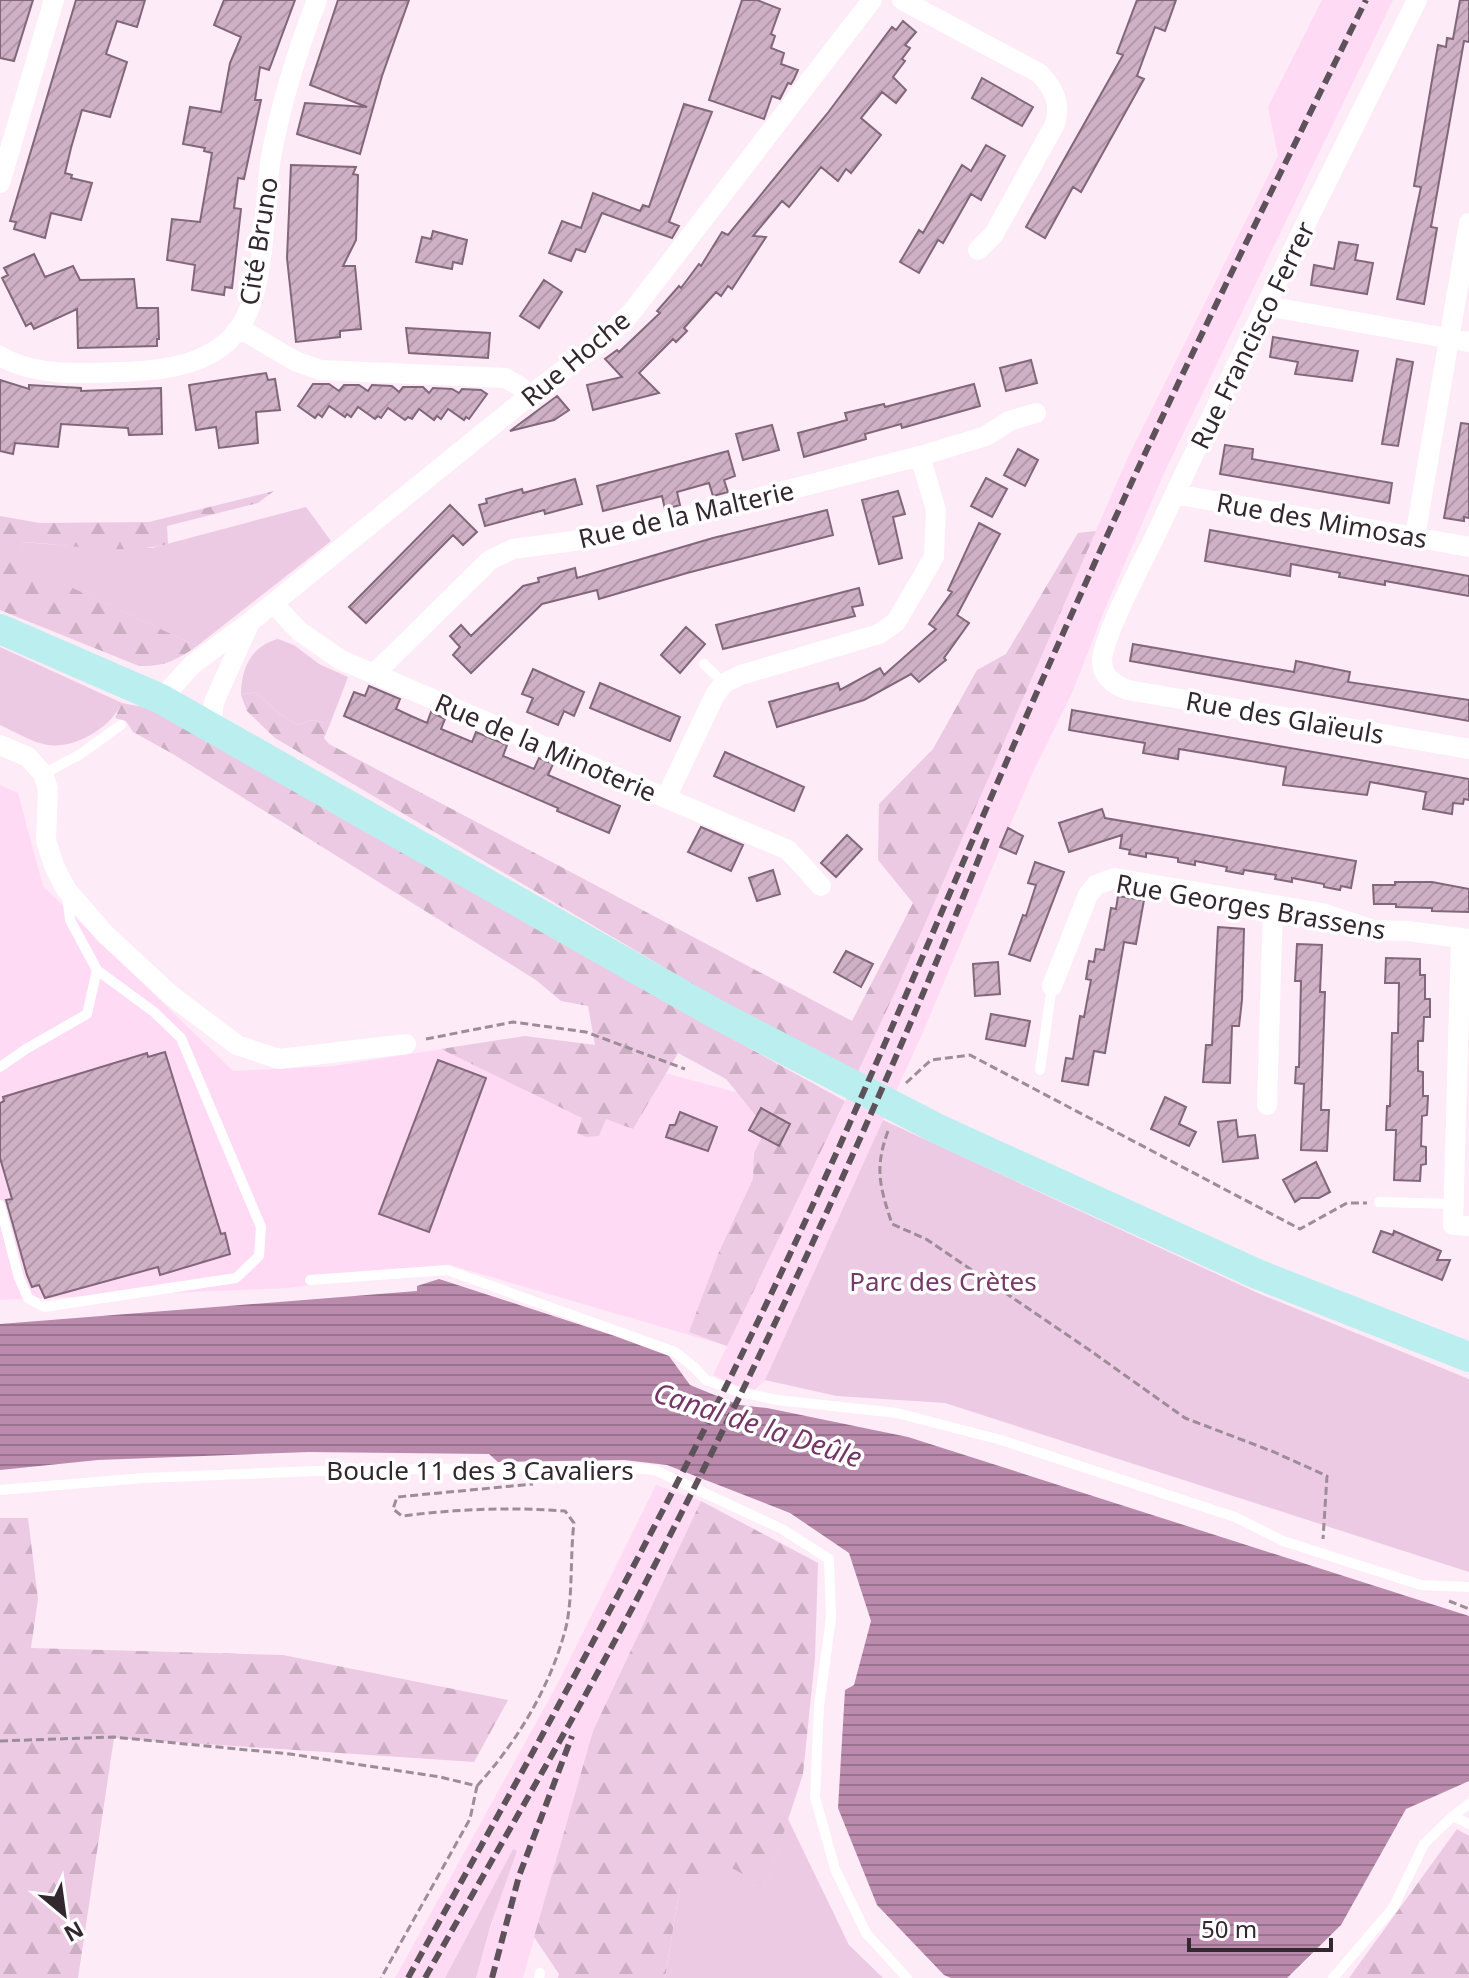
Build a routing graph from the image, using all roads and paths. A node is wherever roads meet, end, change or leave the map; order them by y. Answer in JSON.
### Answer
{"nodes":[{"id":1,"x":54,"y":0,"type":"edge"},
{"id":2,"x":317,"y":0,"type":"edge"},
{"id":3,"x":872,"y":0,"type":"edge"},
{"id":4,"x":902,"y":0,"type":"edge"},
{"id":5,"x":1417,"y":0,"type":"edge"},
{"id":6,"x":0,"y":183,"type":"edge"},
{"id":7,"x":1469,"y":223,"type":"edge"},
{"id":8,"x":978,"y":250,"type":"dead end"},
{"id":9,"x":1266,"y":306,"type":"junction"},
{"id":10,"x":239,"y":328,"type":"junction"},
{"id":11,"x":1459,"y":340,"type":"edge"},
{"id":12,"x":0,"y":356,"type":"edge"},
{"id":13,"x":529,"y":396,"type":"junction"},
{"id":14,"x":1036,"y":413,"type":"dead end"},
{"id":15,"x":920,"y":456,"type":"junction"},
{"id":16,"x":1175,"y":494,"type":"junction"},
{"id":17,"x":1415,"y":537,"type":"junction"},
{"id":18,"x":1469,"y":547,"type":"edge"},
{"id":19,"x":273,"y":603,"type":"junction"},
{"id":20,"x":250,"y":622,"type":"junction"},
{"id":21,"x":0,"y":629,"type":"edge"},
{"id":22,"x":704,"y":664,"type":"dead end"},
{"id":23,"x":374,"y":674,"type":"junction"},
{"id":24,"x":1106,"y":674,"type":"joint"},
{"id":25,"x":724,"y":683,"type":"junction"},
{"id":26,"x":161,"y":699,"type":"junction"},
{"id":27,"x":121,"y":725,"type":"dead end"},
{"id":28,"x":211,"y":725,"type":"junction"},
{"id":29,"x":0,"y":745,"type":"edge"},
{"id":30,"x":1469,"y":749,"type":"edge"},
{"id":31,"x":43,"y":774,"type":"junction"},
{"id":32,"x":666,"y":798,"type":"junction"},
{"id":33,"x":821,"y":886,"type":"dead end"},
{"id":34,"x":66,"y":889,"type":"junction"},
{"id":35,"x":1273,"y":907,"type":"junction"},
{"id":36,"x":1465,"y":938,"type":"edge"},
{"id":37,"x":97,"y":970,"type":"junction"},
{"id":38,"x":1052,"y":986,"type":"joint"},
{"id":39,"x":406,"y":1044,"type":"joint"},
{"id":40,"x":0,"y":1067,"type":"edge"},
{"id":41,"x":685,"y":1069,"type":"dead end"},
{"id":42,"x":1040,"y":1070,"type":"dead end"},
{"id":43,"x":905,"y":1084,"type":"dead end"},
{"id":44,"x":1267,"y":1105,"type":"dead end"},
{"id":45,"x":888,"y":1129,"type":"dead end"},
{"id":46,"x":1379,"y":1202,"type":"joint"},
{"id":47,"x":1454,"y":1204,"type":"junction"},
{"id":48,"x":0,"y":1205,"type":"edge"},
{"id":49,"x":1469,"y":1226,"type":"edge"},
{"id":50,"x":310,"y":1280,"type":"dead end"},
{"id":51,"x":1469,"y":1357,"type":"edge"},
{"id":52,"x":559,"y":1469,"type":"junction"},
{"id":53,"x":0,"y":1490,"type":"edge"},
{"id":54,"x":1322,"y":1553,"type":"junction"},
{"id":55,"x":1469,"y":1587,"type":"edge"},
{"id":56,"x":0,"y":1741,"type":"edge"},
{"id":57,"x":477,"y":1786,"type":"junction"},
{"id":58,"x":1469,"y":1804,"type":"edge"},
{"id":59,"x":1453,"y":1816,"type":"junction"},
{"id":60,"x":1469,"y":1824,"type":"edge"},
{"id":61,"x":381,"y":1978,"type":"edge"},
{"id":62,"x":907,"y":1978,"type":"edge"},
{"id":63,"x":1333,"y":1978,"type":"edge"}],
"edges":[{"from":1,"to":6,"type":"street"},
{"from":2,"to":10,"type":"street","name":"Cité Bruno"},
{"from":3,"to":13,"type":"street","name":"Rue Hoche"},
{"from":4,"to":8,"type":"street"},
{"from":5,"to":9,"type":"street","name":"Rue Francisco Ferrer"},
{"from":7,"to":11,"type":"street"},
{"from":9,"to":11,"type":"street"},
{"from":9,"to":16,"type":"street","name":"Rue Francisco Ferrer"},
{"from":10,"to":12,"type":"street","name":"Cité Bruno"},
{"from":10,"to":13,"type":"street"},
{"from":11,"to":17,"type":"street"},
{"from":13,"to":19,"type":"street","name":"Rue Hoche"},
{"from":14,"to":15,"type":"street","name":"Rue de la Malterie"},
{"from":15,"to":23,"type":"street","name":"Rue de la Malterie"},
{"from":15,"to":25,"type":"street"},
{"from":16,"to":17,"type":"street","name":"Rue des Mimosas"},
{"from":16,"to":24,"type":"street","name":"Rue Francisco Ferrer"},
{"from":17,"to":18,"type":"street","name":"Rue des Mimosas"},
{"from":19,"to":20,"type":"street","name":"Rue Hoche"},
{"from":19,"to":23,"type":"street","name":"Rue de la Minoterie"},
{"from":20,"to":26,"type":"street","name":"Rue Hoche"},
{"from":20,"to":28,"type":"street","name":"Rue Hoche"},
{"from":21,"to":26,"type":"main road"},
{"from":22,"to":25,"type":"lane"},
{"from":23,"to":32,"type":"street","name":"Rue de la Minoterie"},
{"from":24,"to":30,"type":"street","name":"Rue des Glaïeuls"},
{"from":25,"to":32,"type":"street"},
{"from":26,"to":28,"type":"main road"},
{"from":27,"to":31,"type":"lane"},
{"from":28,"to":51,"type":"main road"},
{"from":29,"to":31,"type":"street"},
{"from":31,"to":34,"type":"street"},
{"from":32,"to":33,"type":"street","name":"Rue de la Minoterie"},
{"from":34,"to":37,"type":"lane"},
{"from":34,"to":39,"type":"street"},
{"from":35,"to":36,"type":"street","name":"Rue Georges Brassens"},
{"from":35,"to":38,"type":"street","name":"Rue Georges Brassens"},
{"from":35,"to":44,"type":"street"},
{"from":36,"to":47,"type":"street"},
{"from":37,"to":40,"type":"lane"},
{"from":37,"to":48,"type":"lane"},
{"from":38,"to":42,"type":"lane"},
{"from":39,"to":41,"type":"path"},
{"from":43,"to":46,"type":"path"},
{"from":45,"to":54,"type":"path"},
{"from":46,"to":47,"type":"lane"},
{"from":47,"to":49,"type":"street"},
{"from":50,"to":54,"type":"lane"},
{"from":52,"to":53,"type":"lane","name":"Boucle 11 des 3 Cavaliers"},
{"from":52,"to":57,"type":"path"},
{"from":52,"to":62,"type":"lane","name":"Boucle 11 des 3 Cavaliers"},
{"from":54,"to":55,"type":"lane"},
{"from":56,"to":57,"type":"path"},
{"from":57,"to":61,"type":"path"},
{"from":58,"to":59,"type":"lane"},
{"from":59,"to":60,"type":"lane"},
{"from":59,"to":63,"type":"lane"}]}
